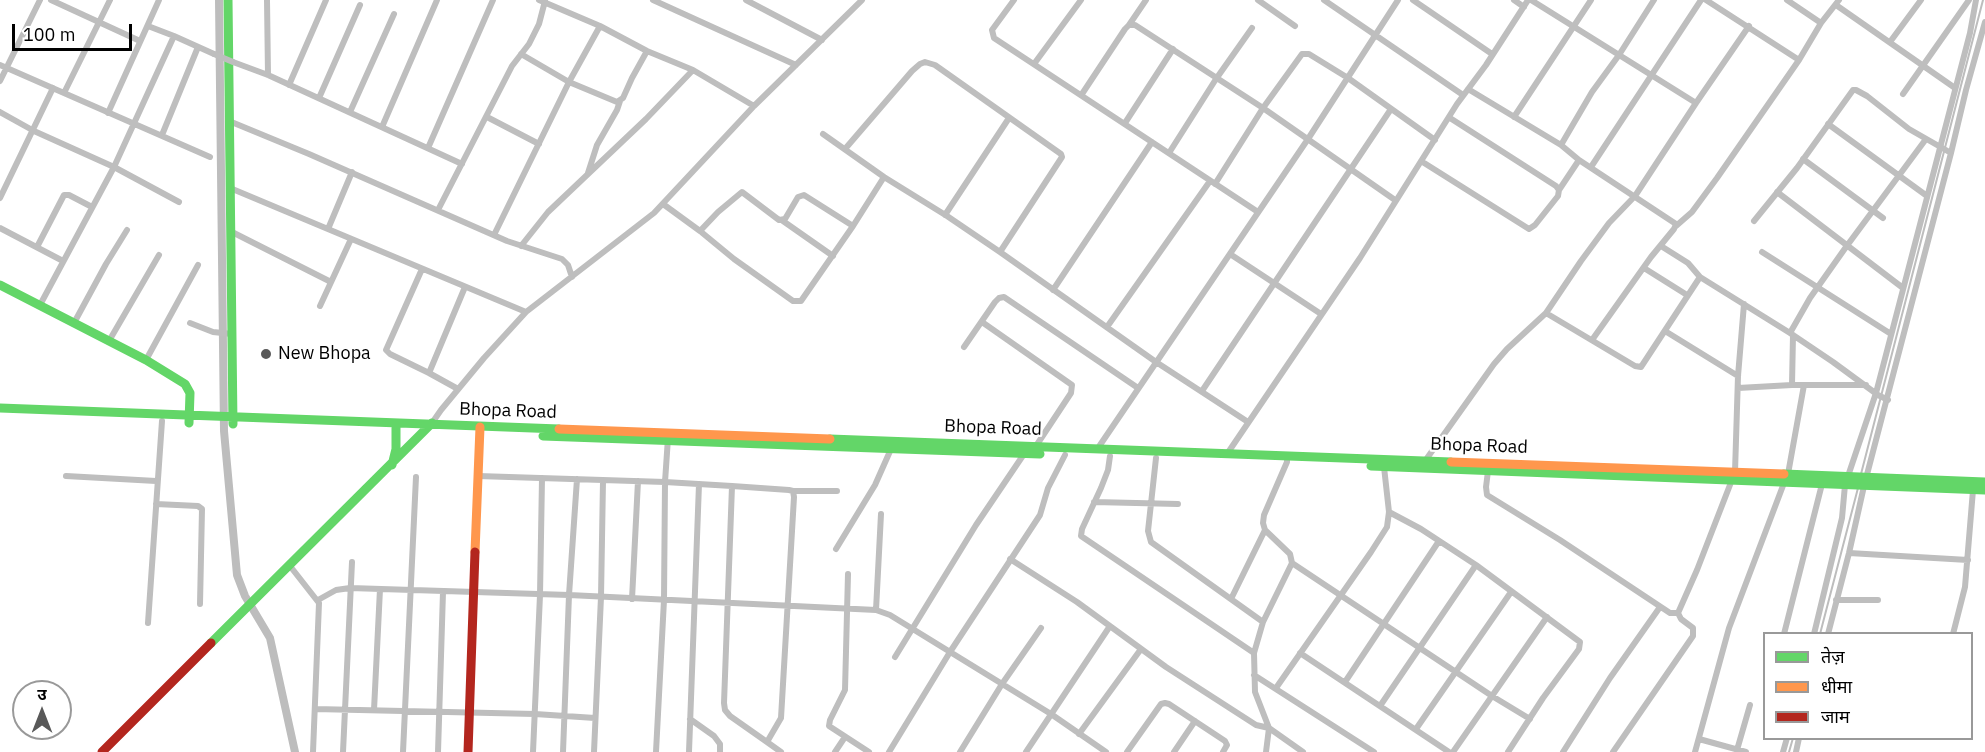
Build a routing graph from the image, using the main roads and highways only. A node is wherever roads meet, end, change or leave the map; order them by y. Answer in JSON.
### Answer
{"nodes":[{"id":1,"x":228,"y":0,"type":"edge"},
{"id":2,"x":0,"y":285,"type":"edge"},
{"id":3,"x":0,"y":408,"type":"edge"},
{"id":4,"x":0,"y":415,"type":"edge"},
{"id":5,"x":189,"y":419,"type":"junction"},
{"id":6,"x":230,"y":421,"type":"junction"},
{"id":7,"x":430,"y":426,"type":"junction"},
{"id":8,"x":396,"y":428,"type":"junction"},
{"id":9,"x":480,"y":430,"type":"junction"},
{"id":10,"x":668,"y":437,"type":"junction"},
{"id":11,"x":1287,"y":459,"type":"junction"},
{"id":12,"x":392,"y":465,"type":"junction"},
{"id":13,"x":1734,"y":477,"type":"junction"},
{"id":14,"x":1786,"y":479,"type":"junction"},
{"id":15,"x":1848,"y":482,"type":"junction"},
{"id":16,"x":1864,"y":482,"type":"junction"},
{"id":17,"x":1985,"y":482,"type":"edge"},
{"id":18,"x":1985,"y":490,"type":"edge"},
{"id":19,"x":102,"y":752,"type":"edge"},
{"id":20,"x":468,"y":752,"type":"edge"}],
"edges":[{"from":1,"to":6,"type":"main road"},
{"from":2,"to":5,"type":"main road"},
{"from":3,"to":5,"type":"main road","name":"Bhopa Road"},
{"from":4,"to":5,"type":"main road","name":"Bhopa Road"},
{"from":5,"to":6,"type":"main road","name":"Bhopa Road"},
{"from":6,"to":7,"type":"main road","name":"Bhopa Road"},
{"from":6,"to":8,"type":"main road","name":"Bhopa Road"},
{"from":7,"to":8,"type":"main road","name":"Bhopa Road"},
{"from":7,"to":9,"type":"main road","name":"Bhopa Road"},
{"from":7,"to":12,"type":"main road"},
{"from":8,"to":12,"type":"main road"},
{"from":9,"to":10,"type":"main road","name":"Bhopa Road"},
{"from":9,"to":20,"type":"main road"},
{"from":10,"to":11,"type":"main road","name":"Bhopa Road"},
{"from":10,"to":11,"type":"main road","name":"Bhopa Road"},
{"from":11,"to":13,"type":"main road","name":"Bhopa Road"},
{"from":11,"to":13,"type":"main road","name":"Bhopa Road"},
{"from":12,"to":19,"type":"main road"},
{"from":13,"to":14,"type":"main road","name":"Bhopa Road"},
{"from":14,"to":15,"type":"main road","name":"Bhopa Road"},
{"from":14,"to":15,"type":"main road","name":"Bhopa Road"},
{"from":15,"to":16,"type":"main road","name":"Bhopa Road"},
{"from":16,"to":17,"type":"main road","name":"Bhopa Road"},
{"from":16,"to":18,"type":"main road","name":"Bhopa Road"}]}
